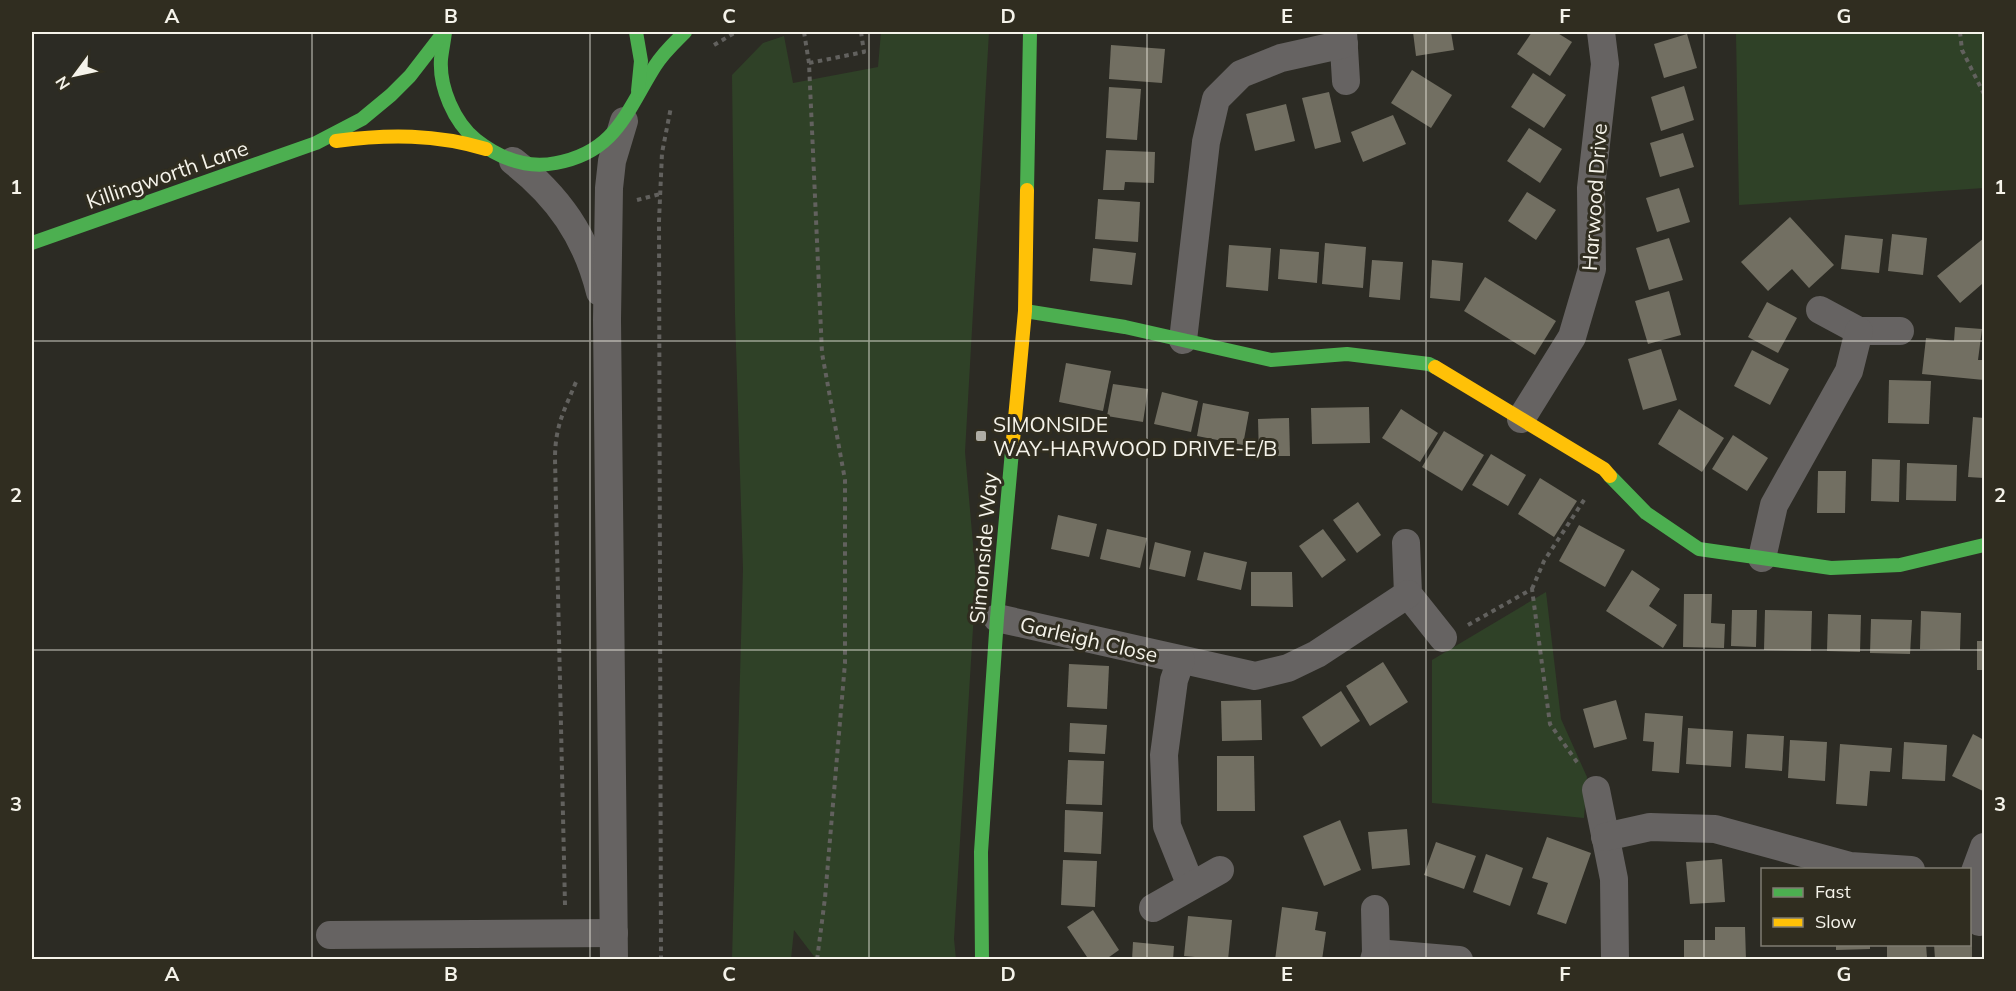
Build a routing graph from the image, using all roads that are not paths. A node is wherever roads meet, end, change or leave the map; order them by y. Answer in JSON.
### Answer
{"nodes":[{"id":1,"x":445,"y":32,"type":"edge"},
{"id":2,"x":636,"y":32,"type":"edge"},
{"id":3,"x":685,"y":32,"type":"edge"},
{"id":4,"x":1030,"y":32,"type":"edge"},
{"id":5,"x":1601,"y":32,"type":"edge"},
{"id":6,"x":1343,"y":38,"type":"edge"},
{"id":7,"x":1346,"y":81,"type":"dead end"},
{"id":8,"x":638,"y":93,"type":"junction"},
{"id":9,"x":624,"y":121,"type":"junction"},
{"id":10,"x":316,"y":143,"type":"junction"},
{"id":11,"x":501,"y":155,"type":"junction"},
{"id":12,"x":32,"y":243,"type":"edge"},
{"id":13,"x":1820,"y":310,"type":"dead end"},
{"id":14,"x":1025,"y":311,"type":"junction"},
{"id":15,"x":607,"y":320,"type":"junction"},
{"id":16,"x":1859,"y":331,"type":"junction"},
{"id":17,"x":1900,"y":331,"type":"dead end"},
{"id":18,"x":1183,"y":340,"type":"junction"},
{"id":19,"x":1521,"y":419,"type":"junction"},
{"id":20,"x":1406,"y":543,"type":"dead end"},
{"id":21,"x":1984,"y":544,"type":"edge"},
{"id":22,"x":1762,"y":558,"type":"junction"},
{"id":23,"x":1408,"y":594,"type":"junction"},
{"id":24,"x":997,"y":618,"type":"junction"},
{"id":25,"x":1443,"y":638,"type":"road end"},
{"id":26,"x":1180,"y":660,"type":"junction"},
{"id":27,"x":1596,"y":790,"type":"road end"},
{"id":28,"x":1605,"y":837,"type":"junction"},
{"id":29,"x":1984,"y":847,"type":"edge"},
{"id":30,"x":1880,"y":868,"type":"edge"},
{"id":31,"x":1220,"y":870,"type":"dead end"},
{"id":32,"x":1972,"y":874,"type":"edge"},
{"id":33,"x":1191,"y":886,"type":"junction"},
{"id":34,"x":1153,"y":908,"type":"dead end"},
{"id":35,"x":1374,"y":909,"type":"dead end"},
{"id":36,"x":1979,"y":922,"type":"dead end"},
{"id":37,"x":330,"y":935,"type":"dead end"},
{"id":38,"x":614,"y":946,"type":"edge"},
{"id":39,"x":1375,"y":956,"type":"edge"},
{"id":40,"x":981,"y":960,"type":"edge"},
{"id":41,"x":1459,"y":960,"type":"edge"},
{"id":42,"x":1615,"y":960,"type":"edge"}],
"edges":[{"from":1,"to":10,"type":"street"},
{"from":1,"to":11,"type":"street"},
{"from":2,"to":8,"type":"street"},
{"from":3,"to":8,"type":"street"},
{"from":4,"to":14,"type":"street","name":"Simonside Way"},
{"from":5,"to":19,"type":"street","name":"Harwood Drive"},
{"from":6,"to":7,"type":"street"},
{"from":6,"to":18,"type":"street"},
{"from":8,"to":9,"type":"street"},
{"from":9,"to":11,"type":"street"},
{"from":9,"to":15,"type":"street"},
{"from":10,"to":11,"type":"street"},
{"from":10,"to":12,"type":"street","name":"Killingworth Lane"},
{"from":11,"to":15,"type":"street"},
{"from":13,"to":16,"type":"street"},
{"from":14,"to":18,"type":"street"},
{"from":14,"to":24,"type":"street","name":"Simonside Way"},
{"from":15,"to":38,"type":"street"},
{"from":16,"to":17,"type":"street"},
{"from":16,"to":22,"type":"street"},
{"from":18,"to":19,"type":"street"},
{"from":19,"to":22,"type":"street"},
{"from":20,"to":23,"type":"street"},
{"from":21,"to":22,"type":"street"},
{"from":23,"to":25,"type":"street"},
{"from":23,"to":26,"type":"street","name":"Garleigh Close"},
{"from":24,"to":26,"type":"street","name":"Garleigh Close"},
{"from":24,"to":40,"type":"street","name":"Simonside Way"},
{"from":26,"to":33,"type":"street","name":"Garleigh Close"},
{"from":27,"to":28,"type":"street"},
{"from":28,"to":30,"type":"street"},
{"from":28,"to":42,"type":"street"},
{"from":29,"to":32,"type":"street"},
{"from":31,"to":33,"type":"street"},
{"from":32,"to":36,"type":"street"},
{"from":33,"to":34,"type":"street"},
{"from":35,"to":39,"type":"street"},
{"from":37,"to":38,"type":"street"},
{"from":39,"to":41,"type":"street"}]}
